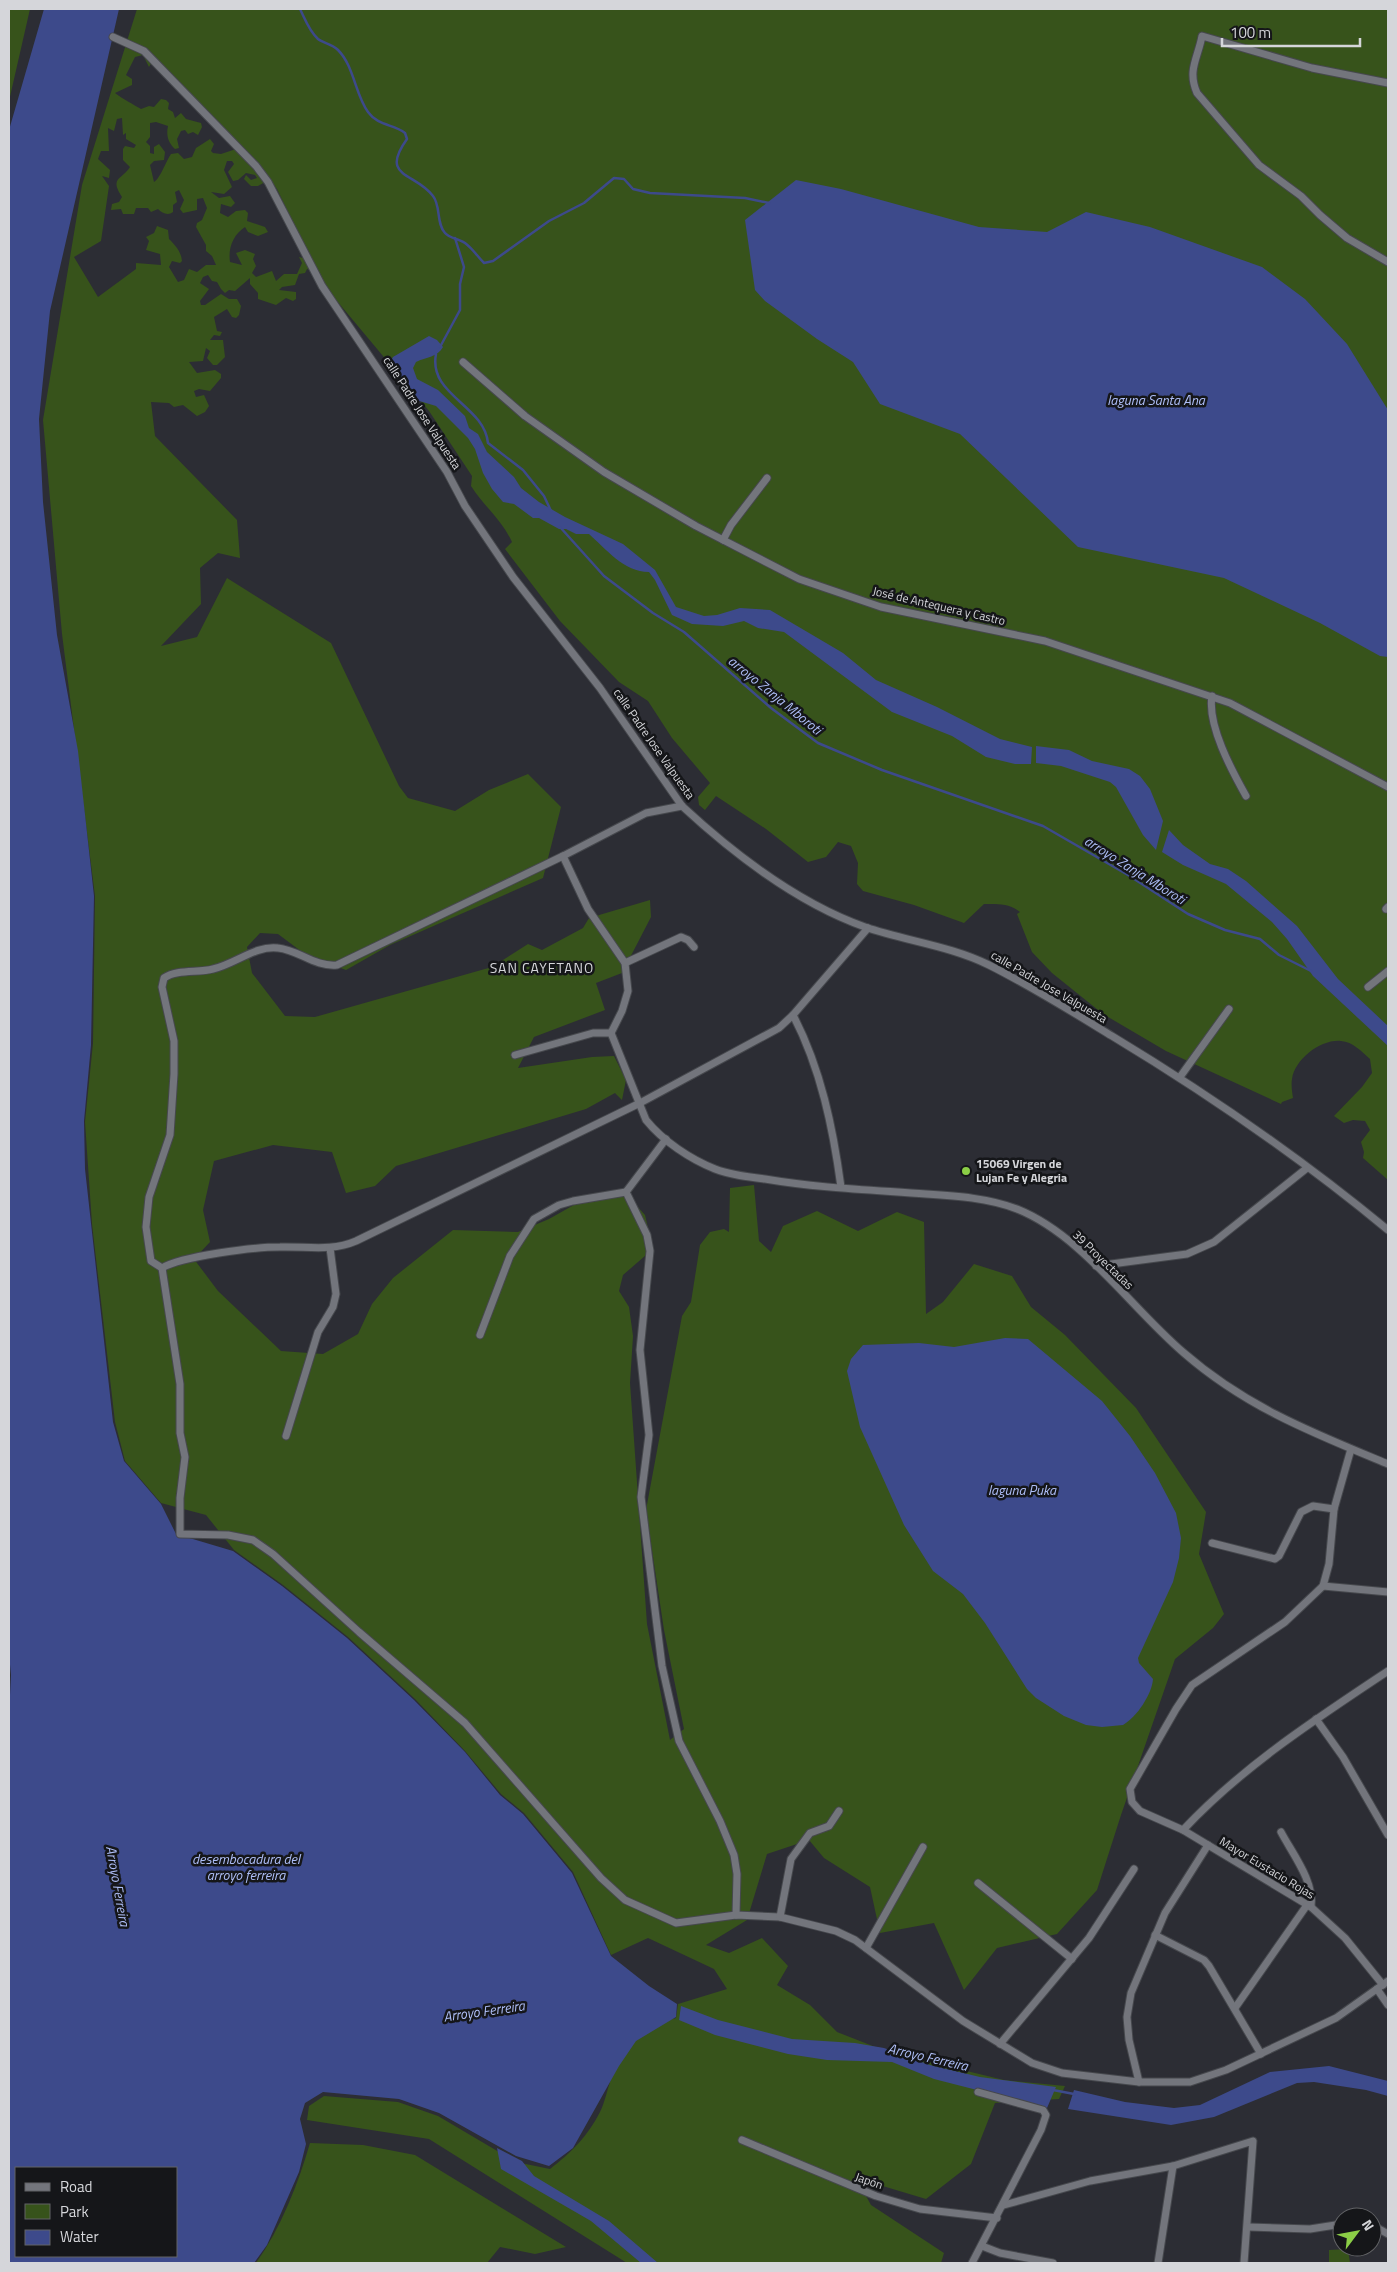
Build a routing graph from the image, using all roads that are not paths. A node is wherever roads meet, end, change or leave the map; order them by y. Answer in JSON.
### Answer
{"nodes":[{"id":1,"x":113,"y":37,"type":"dead end"},
{"id":2,"x":1388,"y":83,"type":"edge"},
{"id":3,"x":1388,"y":262,"type":"edge"},
{"id":4,"x":463,"y":362,"type":"dead end"},
{"id":5,"x":767,"y":478,"type":"dead end"},
{"id":6,"x":723,"y":540,"type":"junction"},
{"id":7,"x":1212,"y":696,"type":"junction"},
{"id":8,"x":1388,"y":787,"type":"edge"},
{"id":9,"x":1246,"y":796,"type":"dead end"},
{"id":10,"x":682,"y":806,"type":"junction"},
{"id":11,"x":563,"y":856,"type":"junction"},
{"id":12,"x":868,"y":928,"type":"junction"},
{"id":13,"x":694,"y":947,"type":"dead end"},
{"id":14,"x":625,"y":963,"type":"junction"},
{"id":15,"x":1388,"y":971,"type":"edge"},
{"id":16,"x":1368,"y":988,"type":"dead end"},
{"id":17,"x":1229,"y":1009,"type":"dead end"},
{"id":18,"x":793,"y":1015,"type":"junction"},
{"id":19,"x":611,"y":1033,"type":"junction"},
{"id":20,"x":515,"y":1055,"type":"dead end"},
{"id":21,"x":1180,"y":1077,"type":"junction"},
{"id":22,"x":640,"y":1103,"type":"junction"},
{"id":23,"x":666,"y":1139,"type":"junction"},
{"id":24,"x":1307,"y":1168,"type":"junction"},
{"id":25,"x":841,"y":1187,"type":"junction"},
{"id":26,"x":626,"y":1192,"type":"junction"},
{"id":27,"x":1388,"y":1230,"type":"edge"},
{"id":28,"x":330,"y":1248,"type":"junction"},
{"id":29,"x":1096,"y":1266,"type":"junction"},
{"id":30,"x":162,"y":1268,"type":"junction"},
{"id":31,"x":480,"y":1335,"type":"dead end"},
{"id":32,"x":286,"y":1436,"type":"dead end"},
{"id":33,"x":1351,"y":1448,"type":"junction"},
{"id":34,"x":1388,"y":1464,"type":"edge"},
{"id":35,"x":1334,"y":1509,"type":"junction"},
{"id":36,"x":1212,"y":1543,"type":"dead end"},
{"id":37,"x":1323,"y":1586,"type":"junction"},
{"id":38,"x":1388,"y":1592,"type":"edge"},
{"id":39,"x":1388,"y":1671,"type":"edge"},
{"id":40,"x":1316,"y":1719,"type":"junction"},
{"id":41,"x":839,"y":1811,"type":"dead end"},
{"id":42,"x":1183,"y":1830,"type":"junction"},
{"id":43,"x":1281,"y":1832,"type":"dead end"},
{"id":44,"x":1388,"y":1834,"type":"edge"},
{"id":45,"x":1208,"y":1845,"type":"junction"},
{"id":46,"x":923,"y":1847,"type":"dead end"},
{"id":47,"x":1134,"y":1869,"type":"dead end"},
{"id":48,"x":978,"y":1883,"type":"dead end"},
{"id":49,"x":1309,"y":1906,"type":"junction"},
{"id":50,"x":736,"y":1914,"type":"junction"},
{"id":51,"x":780,"y":1917,"type":"junction"},
{"id":52,"x":1155,"y":1934,"type":"junction"},
{"id":53,"x":866,"y":1948,"type":"junction"},
{"id":54,"x":1072,"y":1959,"type":"junction"},
{"id":55,"x":1383,"y":1985,"type":"edge"},
{"id":56,"x":1388,"y":2005,"type":"edge"},
{"id":57,"x":1235,"y":2008,"type":"junction"},
{"id":58,"x":1000,"y":2044,"type":"junction"},
{"id":59,"x":1261,"y":2054,"type":"junction"},
{"id":60,"x":1139,"y":2082,"type":"junction"},
{"id":61,"x":978,"y":2092,"type":"dead end"},
{"id":62,"x":742,"y":2140,"type":"dead end"},
{"id":63,"x":1173,"y":2166,"type":"junction"},
{"id":64,"x":1004,"y":2205,"type":"junction"},
{"id":65,"x":997,"y":2218,"type":"junction"},
{"id":66,"x":1332,"y":2226,"type":"edge"},
{"id":67,"x":1248,"y":2227,"type":"junction"},
{"id":68,"x":982,"y":2246,"type":"junction"},
{"id":69,"x":972,"y":2263,"type":"edge"},
{"id":70,"x":1053,"y":2263,"type":"edge"},
{"id":71,"x":1158,"y":2263,"type":"edge"},
{"id":72,"x":1244,"y":2263,"type":"edge"}],
"edges":[{"from":1,"to":10,"type":"street","name":"calle Padre Jose Valpuesta"},
{"from":2,"to":3,"type":"street"},
{"from":4,"to":6,"type":"street","name":"José de Antequera y Castro"},
{"from":5,"to":6,"type":"street"},
{"from":6,"to":7,"type":"street","name":"José de Antequera y Castro"},
{"from":7,"to":8,"type":"street","name":"José de Antequera y Castro"},
{"from":7,"to":9,"type":"street"},
{"from":10,"to":11,"type":"street"},
{"from":10,"to":12,"type":"street","name":"calle Padre Jose Valpuesta"},
{"from":11,"to":14,"type":"street"},
{"from":11,"to":30,"type":"street"},
{"from":12,"to":18,"type":"street"},
{"from":12,"to":21,"type":"street","name":"calle Padre Jose Valpuesta"},
{"from":13,"to":14,"type":"street"},
{"from":14,"to":19,"type":"street"},
{"from":15,"to":16,"type":"street"},
{"from":17,"to":21,"type":"street"},
{"from":18,"to":22,"type":"street"},
{"from":18,"to":25,"type":"street"},
{"from":19,"to":20,"type":"street"},
{"from":19,"to":22,"type":"street","name":"39 Proyectadas"},
{"from":21,"to":24,"type":"street","name":"calle Padre Jose Valpuesta"},
{"from":22,"to":23,"type":"street","name":"39 Proyectadas"},
{"from":22,"to":28,"type":"street"},
{"from":23,"to":25,"type":"street","name":"39 Proyectadas"},
{"from":23,"to":26,"type":"street"},
{"from":24,"to":27,"type":"street","name":"calle Padre Jose Valpuesta"},
{"from":24,"to":29,"type":"street"},
{"from":25,"to":29,"type":"street","name":"39 Proyectadas"},
{"from":26,"to":31,"type":"street"},
{"from":26,"to":50,"type":"street"},
{"from":28,"to":30,"type":"street"},
{"from":28,"to":32,"type":"street"},
{"from":29,"to":33,"type":"street","name":"39 Proyectadas"},
{"from":30,"to":50,"type":"street"},
{"from":33,"to":34,"type":"street","name":"39 Proyectadas"},
{"from":33,"to":35,"type":"street"},
{"from":35,"to":36,"type":"street"},
{"from":35,"to":37,"type":"street"},
{"from":37,"to":38,"type":"street"},
{"from":37,"to":42,"type":"street","name":"Mayor Eustacio Rojas"},
{"from":39,"to":40,"type":"street"},
{"from":40,"to":42,"type":"street"},
{"from":40,"to":44,"type":"street"},
{"from":41,"to":51,"type":"street"},
{"from":42,"to":45,"type":"street","name":"Mayor Eustacio Rojas"},
{"from":43,"to":49,"type":"street"},
{"from":45,"to":49,"type":"street","name":"Mayor Eustacio Rojas"},
{"from":45,"to":52,"type":"street"},
{"from":46,"to":53,"type":"street"},
{"from":47,"to":54,"type":"street"},
{"from":48,"to":54,"type":"street"},
{"from":49,"to":55,"type":"street","name":"Mayor Eustacio Rojas"},
{"from":49,"to":57,"type":"street"},
{"from":50,"to":51,"type":"street"},
{"from":51,"to":53,"type":"street"},
{"from":52,"to":57,"type":"street"},
{"from":52,"to":60,"type":"street"},
{"from":53,"to":58,"type":"street"},
{"from":54,"to":58,"type":"street"},
{"from":55,"to":56,"type":"street","name":"Mayor Eustacio Rojas"},
{"from":55,"to":59,"type":"street"},
{"from":57,"to":59,"type":"street"},
{"from":58,"to":60,"type":"street"},
{"from":59,"to":60,"type":"street"},
{"from":61,"to":64,"type":"street"},
{"from":62,"to":65,"type":"street","name":"Japón"},
{"from":63,"to":64,"type":"street"},
{"from":63,"to":67,"type":"street"},
{"from":63,"to":71,"type":"street"},
{"from":64,"to":65,"type":"street"},
{"from":65,"to":68,"type":"street"},
{"from":66,"to":67,"type":"street"},
{"from":67,"to":72,"type":"street"},
{"from":68,"to":69,"type":"street"},
{"from":68,"to":70,"type":"street"}]}
